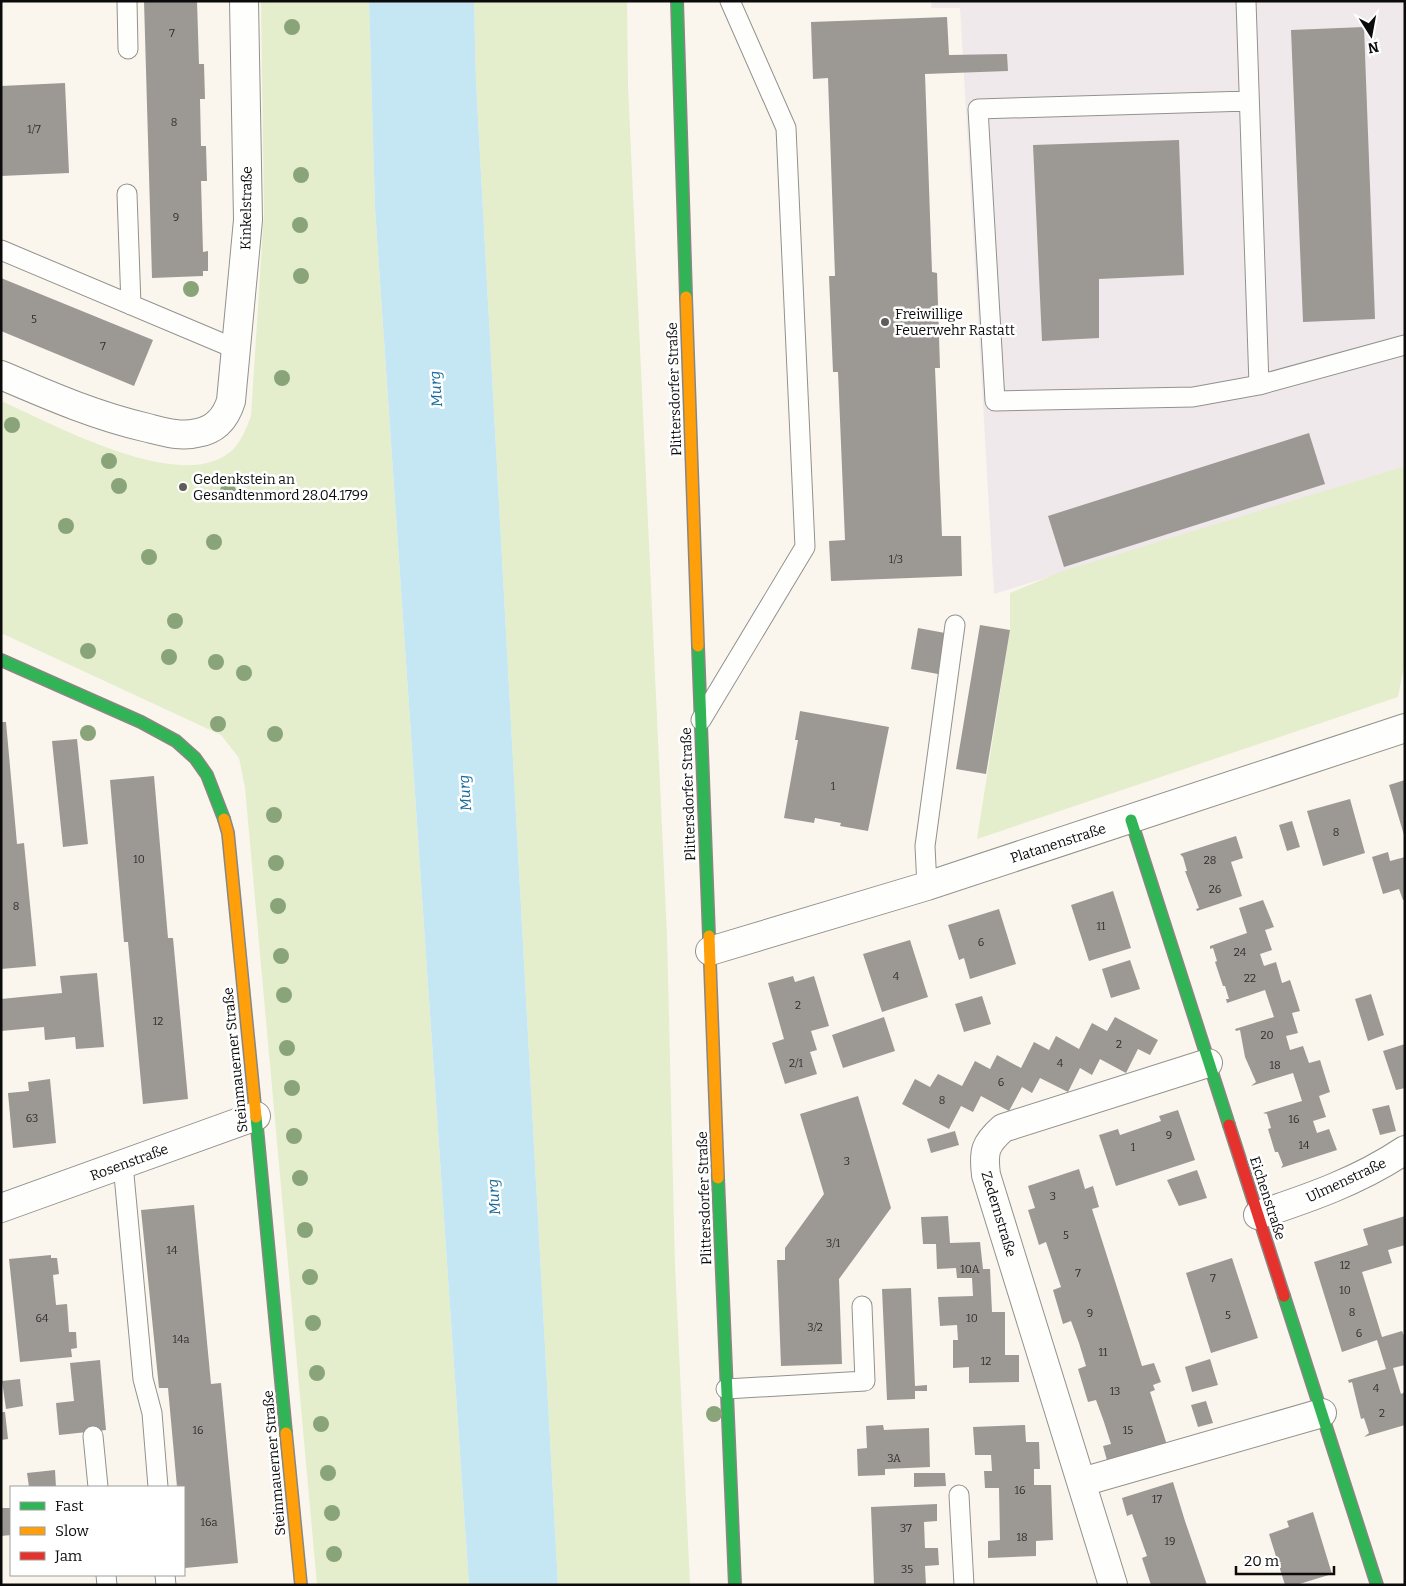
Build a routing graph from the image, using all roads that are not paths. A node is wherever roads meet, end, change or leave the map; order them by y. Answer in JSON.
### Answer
{"nodes":[{"id":1,"x":127,"y":1,"type":"edge"},
{"id":2,"x":244,"y":1,"type":"edge"},
{"id":3,"x":677,"y":1,"type":"edge"},
{"id":4,"x":730,"y":1,"type":"edge"},
{"id":5,"x":1246,"y":1,"type":"edge"},
{"id":6,"x":128,"y":49,"type":"dead end"},
{"id":7,"x":1249,"y":101,"type":"junction"},
{"id":8,"x":126,"y":194,"type":"dead end"},
{"id":9,"x":1,"y":250,"type":"edge"},
{"id":10,"x":131,"y":305,"type":"junction"},
{"id":11,"x":1405,"y":345,"type":"edge"},
{"id":12,"x":236,"y":349,"type":"junction"},
{"id":13,"x":1,"y":375,"type":"edge"},
{"id":14,"x":1259,"y":385,"type":"junction"},
{"id":15,"x":955,"y":625,"type":"dead end"},
{"id":16,"x":1,"y":660,"type":"edge"},
{"id":17,"x":700,"y":721,"type":"junction"},
{"id":18,"x":1405,"y":728,"type":"edge"},
{"id":19,"x":1130,"y":820,"type":"junction"},
{"id":20,"x":927,"y":886,"type":"junction"},
{"id":21,"x":710,"y":951,"type":"junction"},
{"id":22,"x":1208,"y":1063,"type":"junction"},
{"id":23,"x":256,"y":1116,"type":"junction"},
{"id":24,"x":1405,"y":1150,"type":"edge"},
{"id":25,"x":123,"y":1164,"type":"junction"},
{"id":26,"x":1,"y":1208,"type":"edge"},
{"id":27,"x":1258,"y":1215,"type":"junction"},
{"id":28,"x":862,"y":1306,"type":"dead end"},
{"id":29,"x":726,"y":1389,"type":"junction"},
{"id":30,"x":1322,"y":1413,"type":"junction"},
{"id":31,"x":93,"y":1436,"type":"dead end"},
{"id":32,"x":1082,"y":1482,"type":"junction"},
{"id":33,"x":98,"y":1486,"type":"edge"},
{"id":34,"x":158,"y":1486,"type":"edge"},
{"id":35,"x":959,"y":1495,"type":"dead end"},
{"id":36,"x":301,"y":1585,"type":"edge"},
{"id":37,"x":735,"y":1585,"type":"edge"},
{"id":38,"x":964,"y":1585,"type":"edge"},
{"id":39,"x":1113,"y":1585,"type":"edge"},
{"id":40,"x":1377,"y":1585,"type":"edge"}],
"edges":[{"from":1,"to":6,"type":"lane"},
{"from":2,"to":12,"type":"street","name":"Kinkelstraße"},
{"from":3,"to":17,"type":"street","name":"Plittersdorfer Straße"},
{"from":4,"to":17,"type":"lane"},
{"from":5,"to":7,"type":"lane"},
{"from":7,"to":14,"type":"lane"},
{"from":7,"to":14,"type":"lane"},
{"from":8,"to":10,"type":"lane"},
{"from":9,"to":10,"type":"lane"},
{"from":10,"to":12,"type":"lane"},
{"from":11,"to":14,"type":"lane"},
{"from":12,"to":13,"type":"street","name":"Kinkelstraße"},
{"from":15,"to":20,"type":"lane"},
{"from":16,"to":23,"type":"street","name":"Steinmauerner Straße"},
{"from":17,"to":21,"type":"street","name":"Plittersdorfer Straße"},
{"from":18,"to":19,"type":"street","name":"Platanenstraße"},
{"from":19,"to":20,"type":"street","name":"Platanenstraße"},
{"from":19,"to":22,"type":"street","name":"Eichenstraße"},
{"from":20,"to":21,"type":"street","name":"Platanenstraße"},
{"from":21,"to":29,"type":"street","name":"Plittersdorfer Straße"},
{"from":22,"to":27,"type":"street","name":"Eichenstraße"},
{"from":22,"to":32,"type":"street","name":"Zedernstraße"},
{"from":23,"to":25,"type":"street","name":"Rosenstraße"},
{"from":23,"to":36,"type":"street","name":"Steinmauerner Straße"},
{"from":24,"to":27,"type":"street","name":"Ulmenstraße"},
{"from":25,"to":26,"type":"street","name":"Rosenstraße"},
{"from":25,"to":34,"type":"lane"},
{"from":27,"to":30,"type":"street","name":"Eichenstraße"},
{"from":28,"to":29,"type":"lane"},
{"from":29,"to":37,"type":"street","name":"Plittersdorfer Straße"},
{"from":30,"to":32,"type":"street"},
{"from":30,"to":40,"type":"street","name":"Eichenstraße"},
{"from":31,"to":33,"type":"lane"},
{"from":32,"to":39,"type":"street","name":"Zedernstraße"},
{"from":35,"to":38,"type":"lane"}]}
